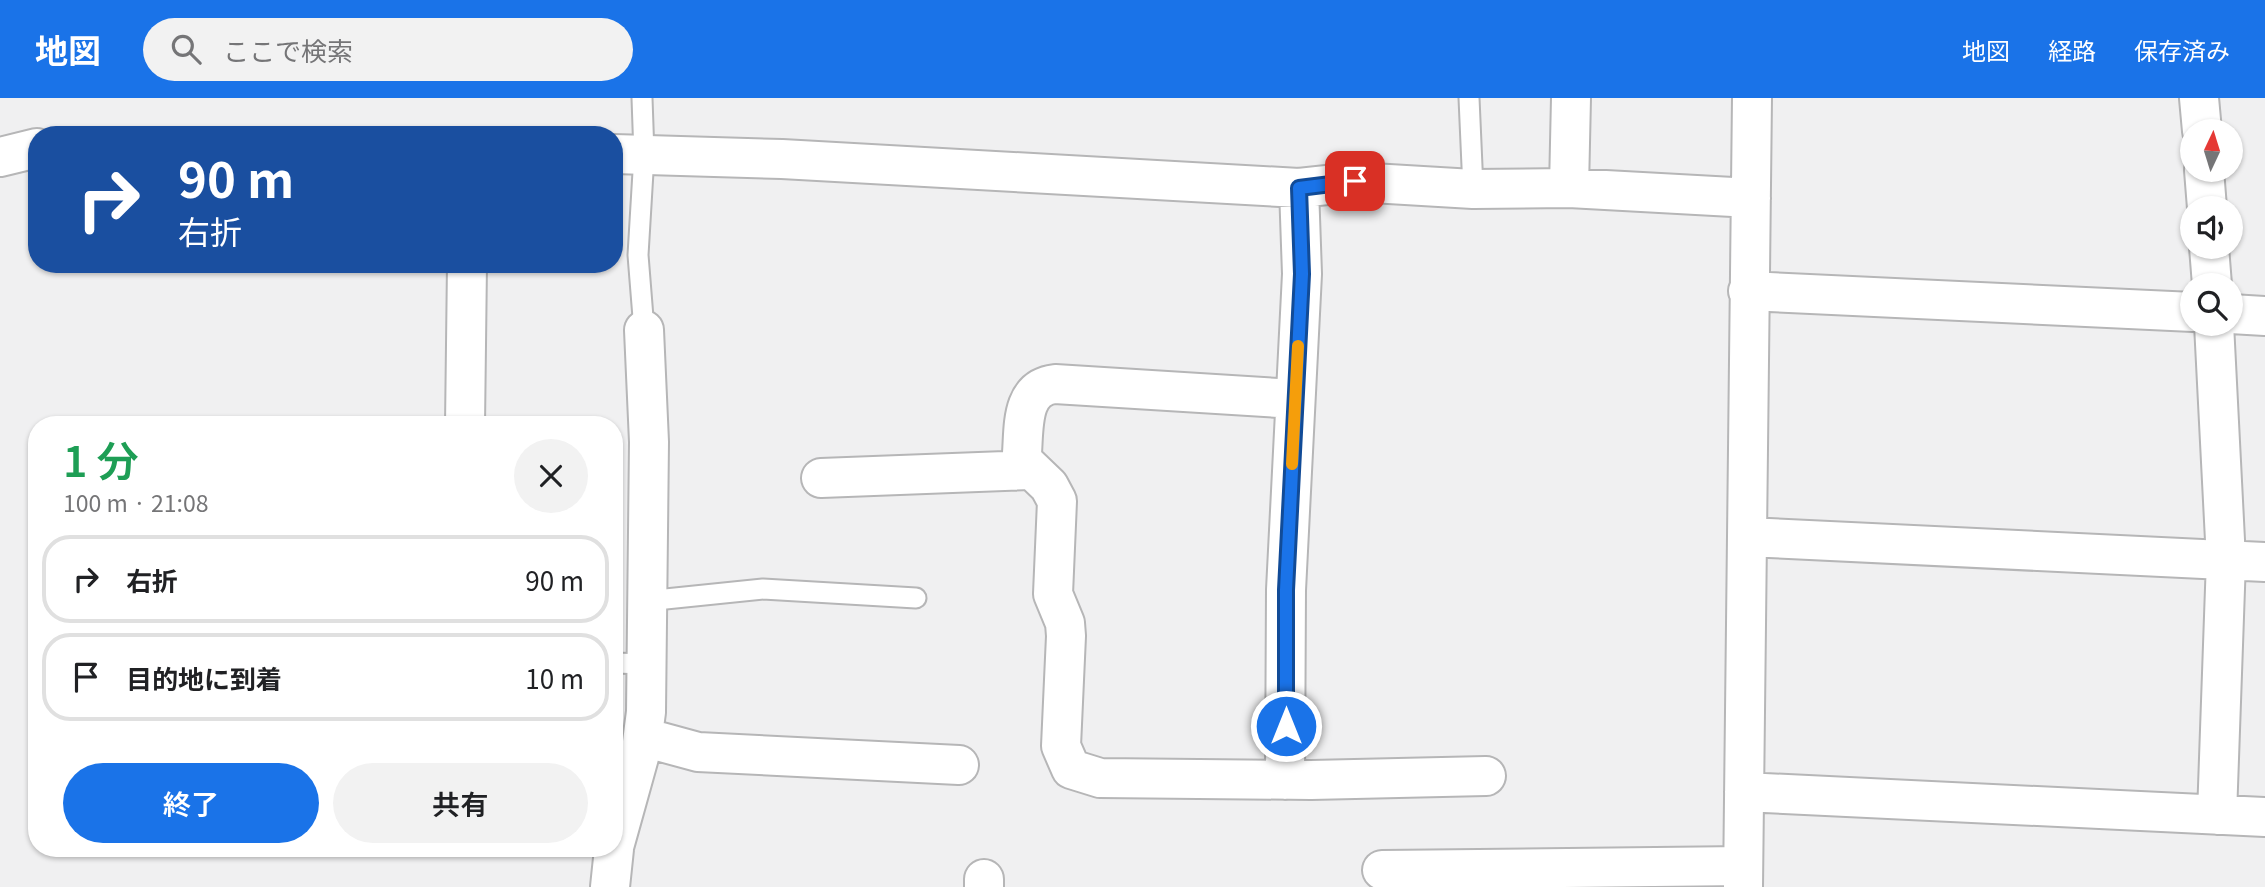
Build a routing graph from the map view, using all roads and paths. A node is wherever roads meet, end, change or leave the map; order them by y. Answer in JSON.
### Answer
{"nodes":[{"id":1,"x":642,"y":98,"type":"edge"},
{"id":2,"x":1469,"y":98,"type":"edge"},
{"id":3,"x":1570,"y":98,"type":"edge"},
{"id":4,"x":1752,"y":98,"type":"edge"},
{"id":5,"x":2199,"y":98,"type":"edge"},
{"id":6,"x":2201,"y":119,"type":"edge"},
{"id":7,"x":28,"y":150,"type":"edge"},
{"id":8,"x":629,"y":154,"type":"edge"},
{"id":9,"x":0,"y":158,"type":"edge"},
{"id":10,"x":1299,"y":188,"type":"junction"},
{"id":11,"x":1569,"y":188,"type":"junction"},
{"id":12,"x":1473,"y":189,"type":"junction"},
{"id":13,"x":1751,"y":198,"type":"junction"},
{"id":14,"x":467,"y":273,"type":"edge"},
{"id":15,"x":1748,"y":291,"type":"junction"},
{"id":16,"x":2180,"y":311,"type":"edge"},
{"id":17,"x":2243,"y":315,"type":"edge"},
{"id":18,"x":2265,"y":316,"type":"edge"},
{"id":19,"x":644,"y":330,"type":"joint"},
{"id":20,"x":2215,"y":336,"type":"edge"},
{"id":21,"x":1294,"y":399,"type":"junction"},
{"id":22,"x":465,"y":416,"type":"edge"},
{"id":23,"x":1030,"y":470,"type":"junction"},
{"id":24,"x":821,"y":478,"type":"dead end"},
{"id":25,"x":1747,"y":537,"type":"junction"},
{"id":26,"x":2226,"y":560,"type":"junction"},
{"id":27,"x":2265,"y":562,"type":"edge"},
{"id":28,"x":916,"y":598,"type":"dead end"},
{"id":29,"x":646,"y":601,"type":"junction"},
{"id":30,"x":631,"y":664,"type":"edge"},
{"id":31,"x":643,"y":737,"type":"junction"},
{"id":32,"x":959,"y":765,"type":"dead end"},
{"id":33,"x":1486,"y":776,"type":"dead end"},
{"id":34,"x":1285,"y":780,"type":"junction"},
{"id":35,"x":1744,"y":792,"type":"junction"},
{"id":36,"x":623,"y":814,"type":"edge"},
{"id":37,"x":2217,"y":815,"type":"junction"},
{"id":38,"x":2265,"y":817,"type":"edge"},
{"id":39,"x":613,"y":857,"type":"edge"},
{"id":40,"x":1382,"y":870,"type":"dead end"},
{"id":41,"x":1743,"y":876,"type":"edge"},
{"id":42,"x":610,"y":887,"type":"edge"}],
"edges":[{"from":1,"to":8,"type":"lane"},
{"from":2,"to":12,"type":"lane"},
{"from":3,"to":11,"type":"street"},
{"from":4,"to":13,"type":"street"},
{"from":5,"to":6,"type":"street"},
{"from":7,"to":9,"type":"street"},
{"from":8,"to":10,"type":"street"},
{"from":8,"to":19,"type":"lane"},
{"from":10,"to":12,"type":"street"},
{"from":10,"to":21,"type":"street"},
{"from":11,"to":12,"type":"street"},
{"from":11,"to":13,"type":"street"},
{"from":13,"to":15,"type":"street"},
{"from":14,"to":22,"type":"street"},
{"from":15,"to":16,"type":"street"},
{"from":15,"to":25,"type":"street"},
{"from":17,"to":18,"type":"street"},
{"from":19,"to":29,"type":"street"},
{"from":20,"to":26,"type":"street"},
{"from":21,"to":23,"type":"street"},
{"from":21,"to":34,"type":"street"},
{"from":23,"to":24,"type":"street"},
{"from":23,"to":34,"type":"street"},
{"from":25,"to":26,"type":"street"},
{"from":25,"to":35,"type":"street"},
{"from":26,"to":27,"type":"street"},
{"from":26,"to":37,"type":"street"},
{"from":28,"to":29,"type":"lane"},
{"from":29,"to":30,"type":"street"},
{"from":30,"to":31,"type":"street"},
{"from":31,"to":32,"type":"street"},
{"from":31,"to":36,"type":"street"},
{"from":33,"to":34,"type":"street"},
{"from":35,"to":37,"type":"street"},
{"from":35,"to":41,"type":"street"},
{"from":37,"to":38,"type":"street"},
{"from":39,"to":42,"type":"street"},
{"from":40,"to":41,"type":"street"}]}
